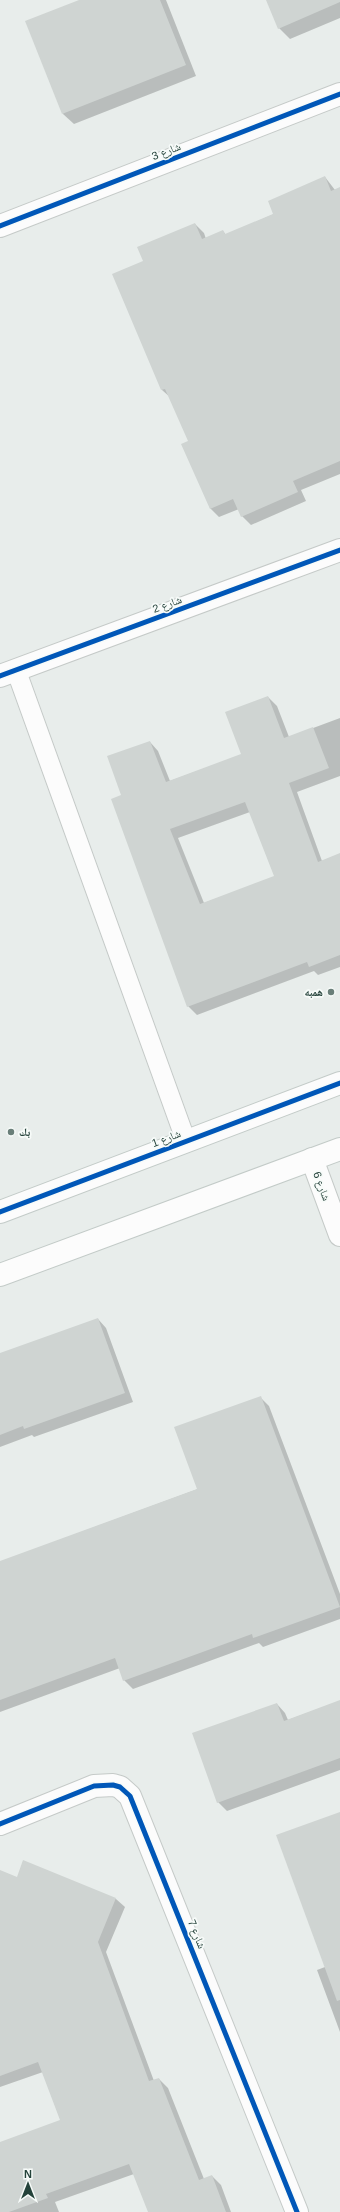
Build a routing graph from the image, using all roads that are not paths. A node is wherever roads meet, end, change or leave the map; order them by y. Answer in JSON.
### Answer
{"nodes":[{"id":1,"x":340,"y":94,"type":"edge"},
{"id":2,"x":0,"y":226,"type":"edge"},
{"id":3,"x":340,"y":550,"type":"edge"},
{"id":4,"x":8,"y":673,"type":"edge"},
{"id":5,"x":340,"y":1083,"type":"edge"},
{"id":6,"x":186,"y":1141,"type":"junction"},
{"id":7,"x":340,"y":1149,"type":"edge"},
{"id":8,"x":312,"y":1159,"type":"junction"},
{"id":9,"x":0,"y":1212,"type":"edge"},
{"id":10,"x":340,"y":1235,"type":"edge"},
{"id":11,"x":0,"y":1275,"type":"edge"},
{"id":12,"x":0,"y":1824,"type":"edge"},
{"id":13,"x":297,"y":2212,"type":"edge"}],
"edges":[{"from":1,"to":2,"type":"street","name":"شارع 3"},
{"from":3,"to":4,"type":"street","name":"شارع 2"},
{"from":4,"to":6,"type":"lane"},
{"from":5,"to":6,"type":"street","name":"شارع 1"},
{"from":6,"to":9,"type":"street","name":"شارع 1"},
{"from":7,"to":8,"type":"street"},
{"from":8,"to":10,"type":"street","name":"شارع 6"},
{"from":8,"to":11,"type":"street"},
{"from":12,"to":13,"type":"street","name":"شارع 7"}]}
